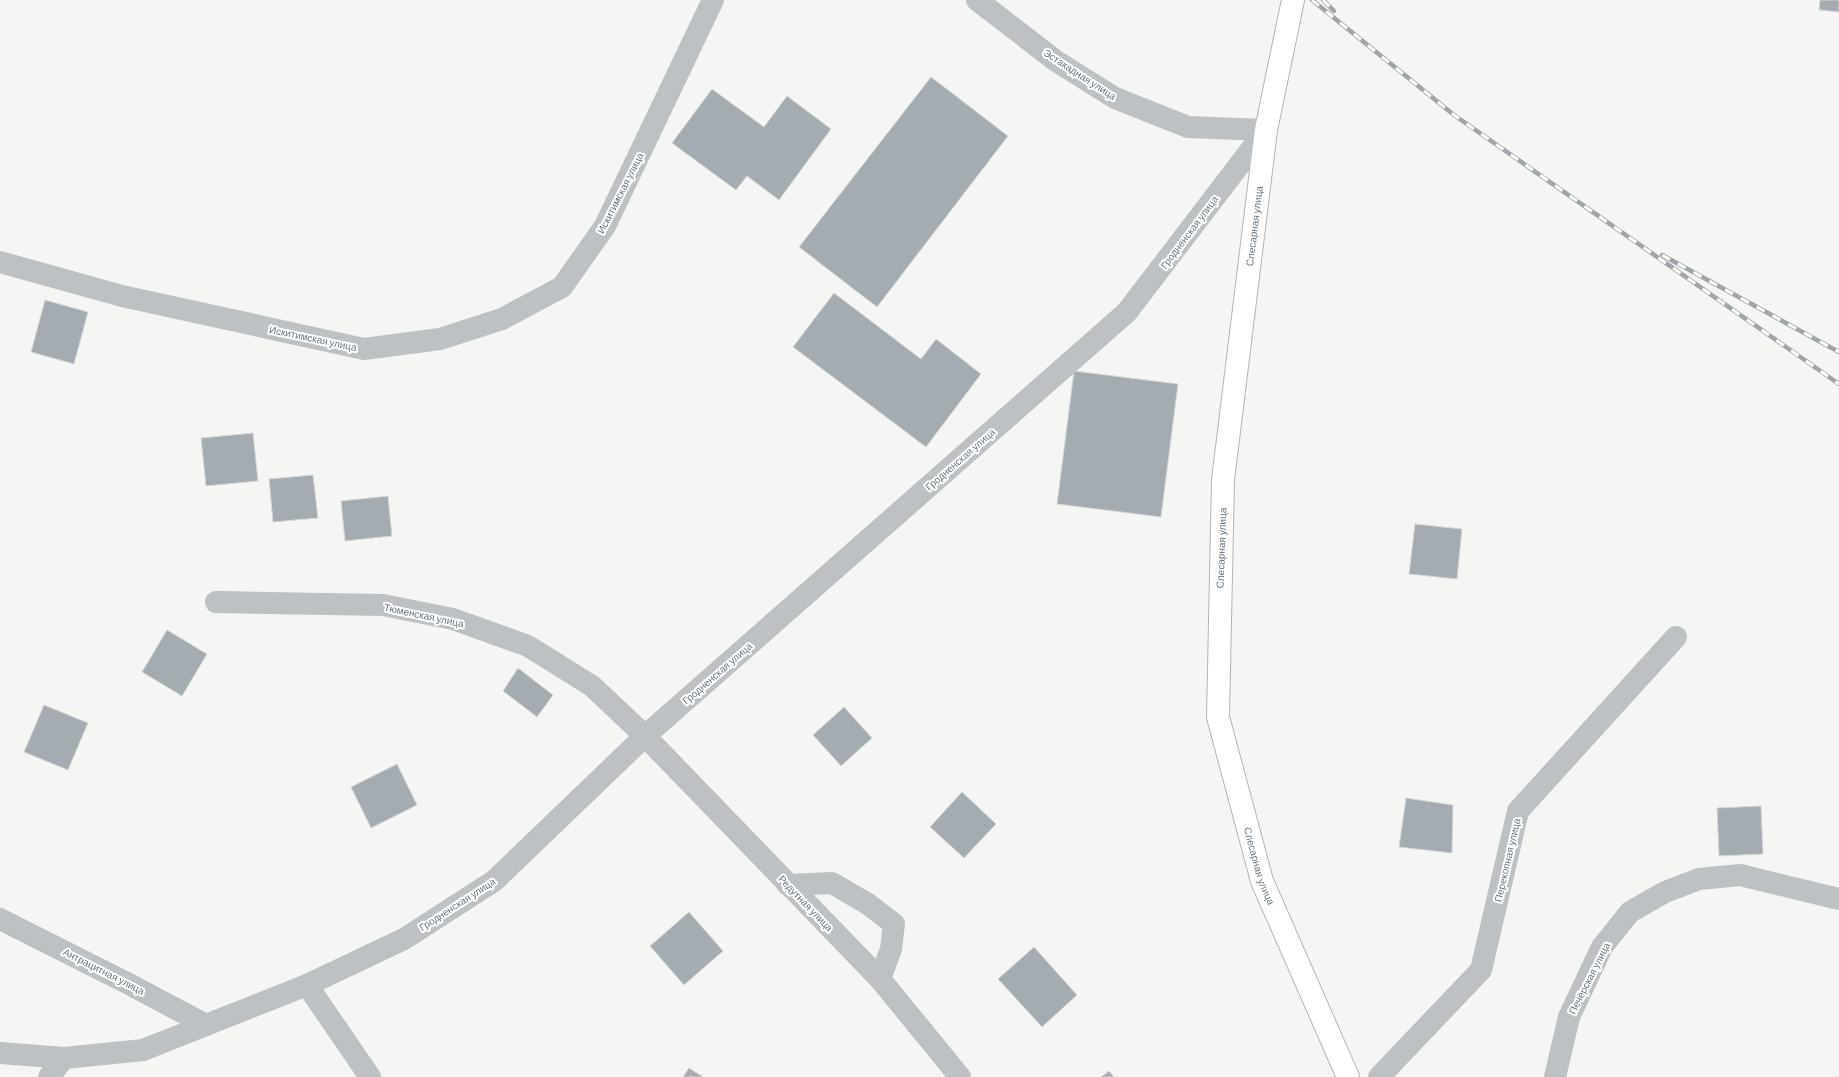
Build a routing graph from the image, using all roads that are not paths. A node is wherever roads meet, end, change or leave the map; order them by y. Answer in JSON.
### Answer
{"nodes":[{"id":1,"x":713,"y":0,"type":"edge"},
{"id":2,"x":977,"y":0,"type":"edge"},
{"id":3,"x":1293,"y":0,"type":"edge"},
{"id":4,"x":1266,"y":130,"type":"junction"},
{"id":5,"x":0,"y":262,"type":"edge"},
{"id":6,"x":216,"y":602,"type":"dead end"},
{"id":7,"x":1676,"y":637,"type":"dead end"},
{"id":8,"x":645,"y":736,"type":"junction"},
{"id":9,"x":788,"y":885,"type":"junction"},
{"id":10,"x":1839,"y":899,"type":"edge"},
{"id":11,"x":0,"y":919,"type":"edge"},
{"id":12,"x":880,"y":979,"type":"junction"},
{"id":13,"x":307,"y":985,"type":"junction"},
{"id":14,"x":206,"y":1025,"type":"junction"},
{"id":15,"x":0,"y":1053,"type":"edge"},
{"id":16,"x":64,"y":1058,"type":"junction"},
{"id":17,"x":49,"y":1077,"type":"edge"},
{"id":18,"x":370,"y":1077,"type":"edge"},
{"id":19,"x":960,"y":1077,"type":"edge"},
{"id":20,"x":1348,"y":1077,"type":"edge"},
{"id":21,"x":1379,"y":1077,"type":"edge"},
{"id":22,"x":1555,"y":1077,"type":"edge"}],
"edges":[{"from":1,"to":5,"type":"street","name":"Искитимская улица"},
{"from":2,"to":4,"type":"street","name":"Эстакадная улица"},
{"from":3,"to":4,"type":"main road","name":"Слесарная улица"},
{"from":4,"to":8,"type":"street","name":"Гродненская улица"},
{"from":4,"to":20,"type":"main road","name":"Слесарная улица"},
{"from":6,"to":8,"type":"street","name":"Тюменская улица"},
{"from":7,"to":21,"type":"street","name":"Перекопная улица"},
{"from":8,"to":9,"type":"street","name":"Редутная улица"},
{"from":8,"to":13,"type":"street","name":"Гродненская улица"},
{"from":9,"to":12,"type":"street","name":"Редутная улица"},
{"from":9,"to":12,"type":"street"},
{"from":10,"to":22,"type":"street","name":"Печёрская улица"},
{"from":11,"to":14,"type":"street","name":"Антрацитная улица"},
{"from":12,"to":19,"type":"street","name":"Редутная улица"},
{"from":13,"to":14,"type":"street","name":"Гродненская улица"},
{"from":13,"to":18,"type":"street"},
{"from":14,"to":16,"type":"street","name":"Гродненская улица"},
{"from":15,"to":16,"type":"street","name":"Гродненская улица"},
{"from":16,"to":17,"type":"street"}]}
